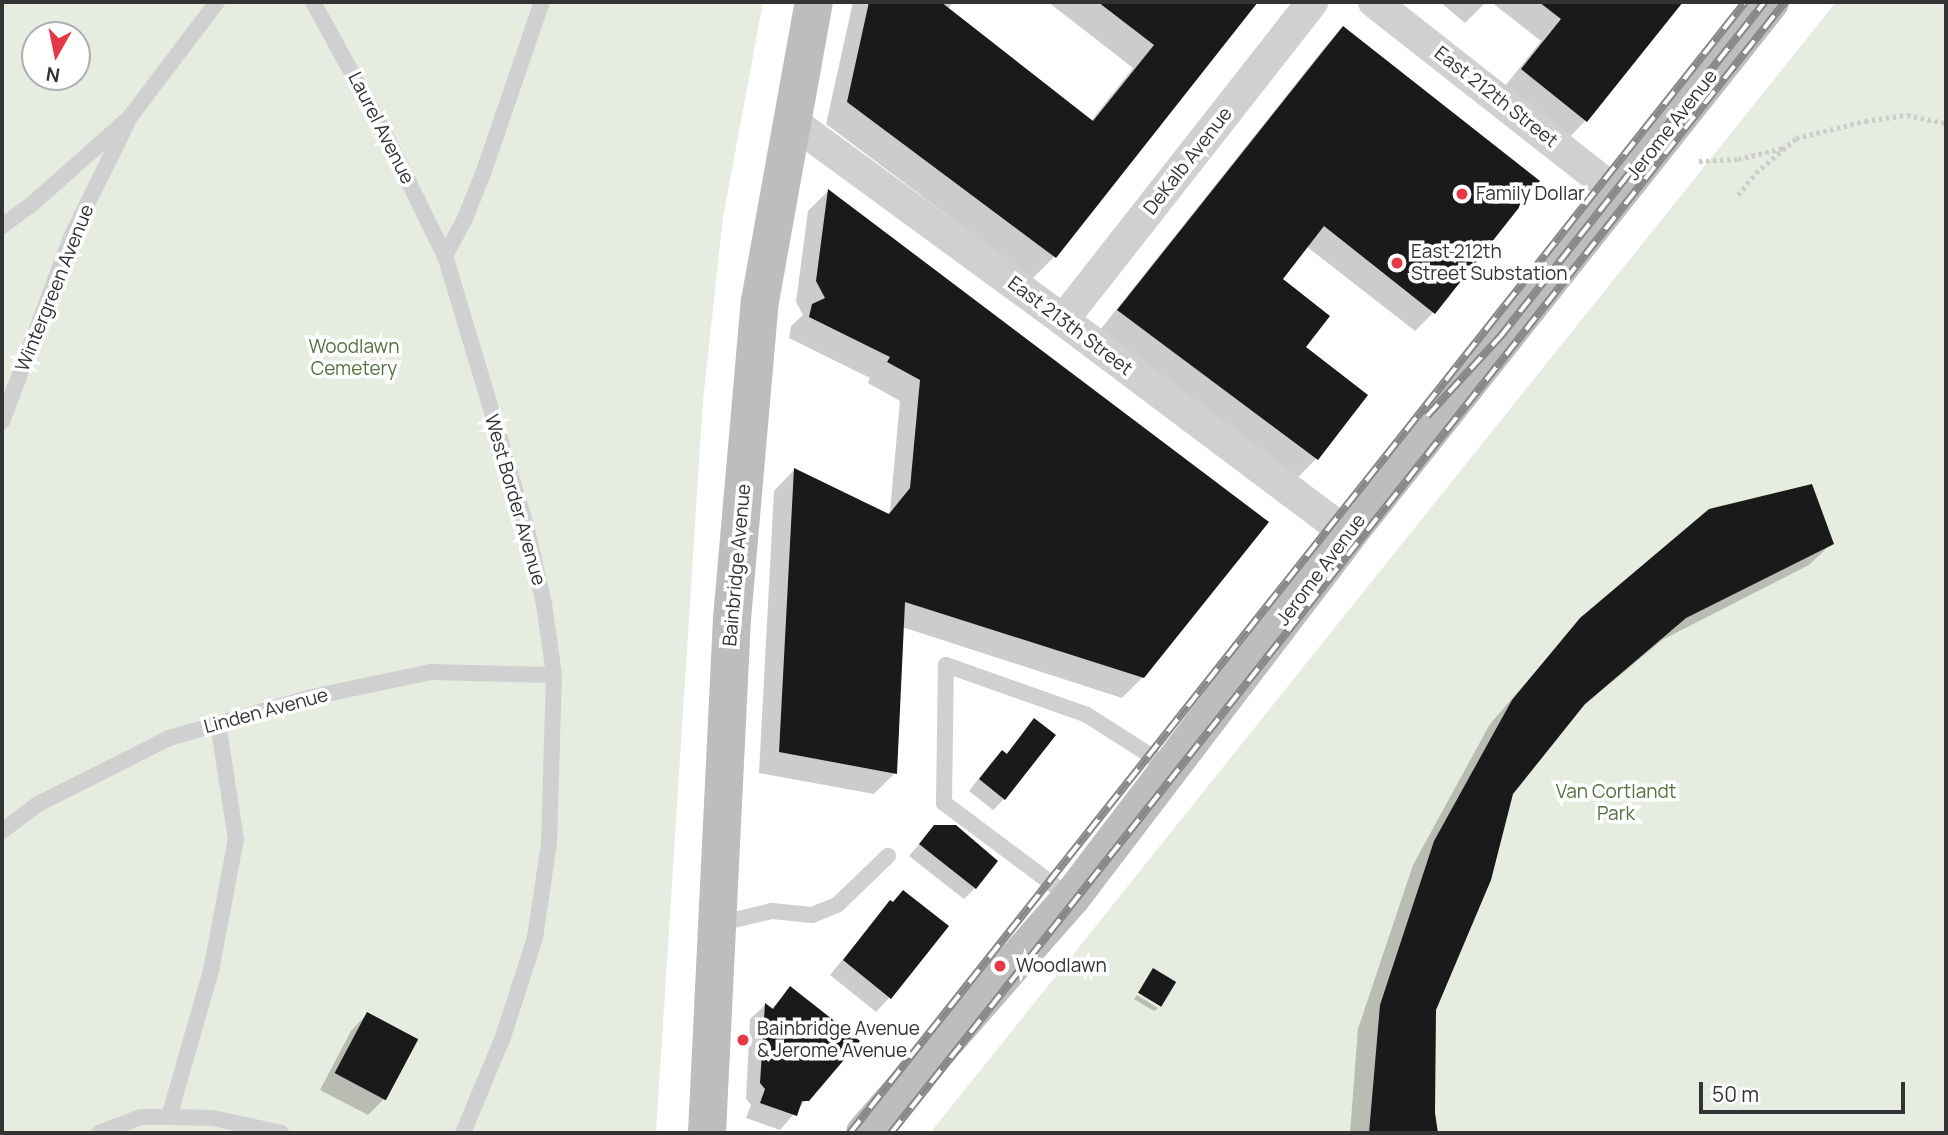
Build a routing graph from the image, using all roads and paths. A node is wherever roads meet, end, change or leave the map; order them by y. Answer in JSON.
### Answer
{"nodes":[{"id":1,"x":217,"y":2,"type":"edge"},
{"id":2,"x":313,"y":2,"type":"edge"},
{"id":3,"x":542,"y":2,"type":"edge"},
{"id":4,"x":814,"y":2,"type":"edge"},
{"id":5,"x":1312,"y":2,"type":"edge"},
{"id":6,"x":1374,"y":2,"type":"edge"},
{"id":7,"x":1770,"y":2,"type":"edge"},
{"id":8,"x":130,"y":117,"type":"junction"},
{"id":9,"x":790,"y":120,"type":"junction"},
{"id":10,"x":1946,"y":123,"type":"edge"},
{"id":11,"x":1784,"y":148,"type":"junction"},
{"id":12,"x":1699,"y":161,"type":"dead end"},
{"id":13,"x":1618,"y":193,"type":"junction"},
{"id":14,"x":1738,"y":195,"type":"dead end"},
{"id":15,"x":2,"y":226,"type":"edge"},
{"id":16,"x":445,"y":256,"type":"junction"},
{"id":17,"x":1063,"y":320,"type":"junction"},
{"id":18,"x":2,"y":422,"type":"edge"},
{"id":19,"x":1348,"y":534,"type":"junction"},
{"id":20,"x":554,"y":675,"type":"junction"},
{"id":21,"x":218,"y":724,"type":"junction"},
{"id":22,"x":1170,"y":768,"type":"junction"},
{"id":23,"x":2,"y":831,"type":"edge"},
{"id":24,"x":888,"y":856,"type":"dead end"},
{"id":25,"x":1071,"y":898,"type":"junction"},
{"id":26,"x":717,"y":924,"type":"junction"},
{"id":27,"x":169,"y":1117,"type":"junction"},
{"id":28,"x":99,"y":1133,"type":"edge"},
{"id":29,"x":281,"y":1133,"type":"edge"},
{"id":30,"x":463,"y":1133,"type":"edge"},
{"id":31,"x":707,"y":1133,"type":"edge"},
{"id":32,"x":865,"y":1133,"type":"edge"}],
"edges":[{"from":1,"to":8,"type":"lane"},
{"from":2,"to":16,"type":"lane","name":"Laurel Avenue"},
{"from":3,"to":16,"type":"lane"},
{"from":4,"to":9,"type":"main road","name":"Bainbridge Avenue"},
{"from":5,"to":17,"type":"street","name":"DeKalb Avenue"},
{"from":6,"to":13,"type":"street","name":"East 212th Street"},
{"from":7,"to":13,"type":"main road","name":"Jerome Avenue"},
{"from":8,"to":15,"type":"lane"},
{"from":8,"to":18,"type":"lane","name":"Wintergreen Avenue"},
{"from":9,"to":17,"type":"street","name":"East 213th Street"},
{"from":9,"to":26,"type":"main road","name":"Bainbridge Avenue"},
{"from":10,"to":11,"type":"path"},
{"from":11,"to":12,"type":"path"},
{"from":11,"to":14,"type":"path"},
{"from":13,"to":19,"type":"main road","name":"Jerome Avenue"},
{"from":16,"to":20,"type":"lane","name":"West Border Avenue"},
{"from":17,"to":19,"type":"street","name":"East 213th Street"},
{"from":19,"to":22,"type":"main road","name":"Jerome Avenue"},
{"from":20,"to":21,"type":"lane","name":"Linden Avenue"},
{"from":20,"to":30,"type":"lane","name":"West Border Avenue"},
{"from":21,"to":23,"type":"lane","name":"Linden Avenue"},
{"from":21,"to":27,"type":"lane"},
{"from":22,"to":25,"type":"main road","name":"Jerome Avenue"},
{"from":22,"to":25,"type":"lane"},
{"from":24,"to":26,"type":"lane"},
{"from":25,"to":32,"type":"main road","name":"Jerome Avenue"},
{"from":26,"to":31,"type":"main road","name":"Bainbridge Avenue"},
{"from":27,"to":28,"type":"lane"},
{"from":27,"to":29,"type":"lane"}]}
